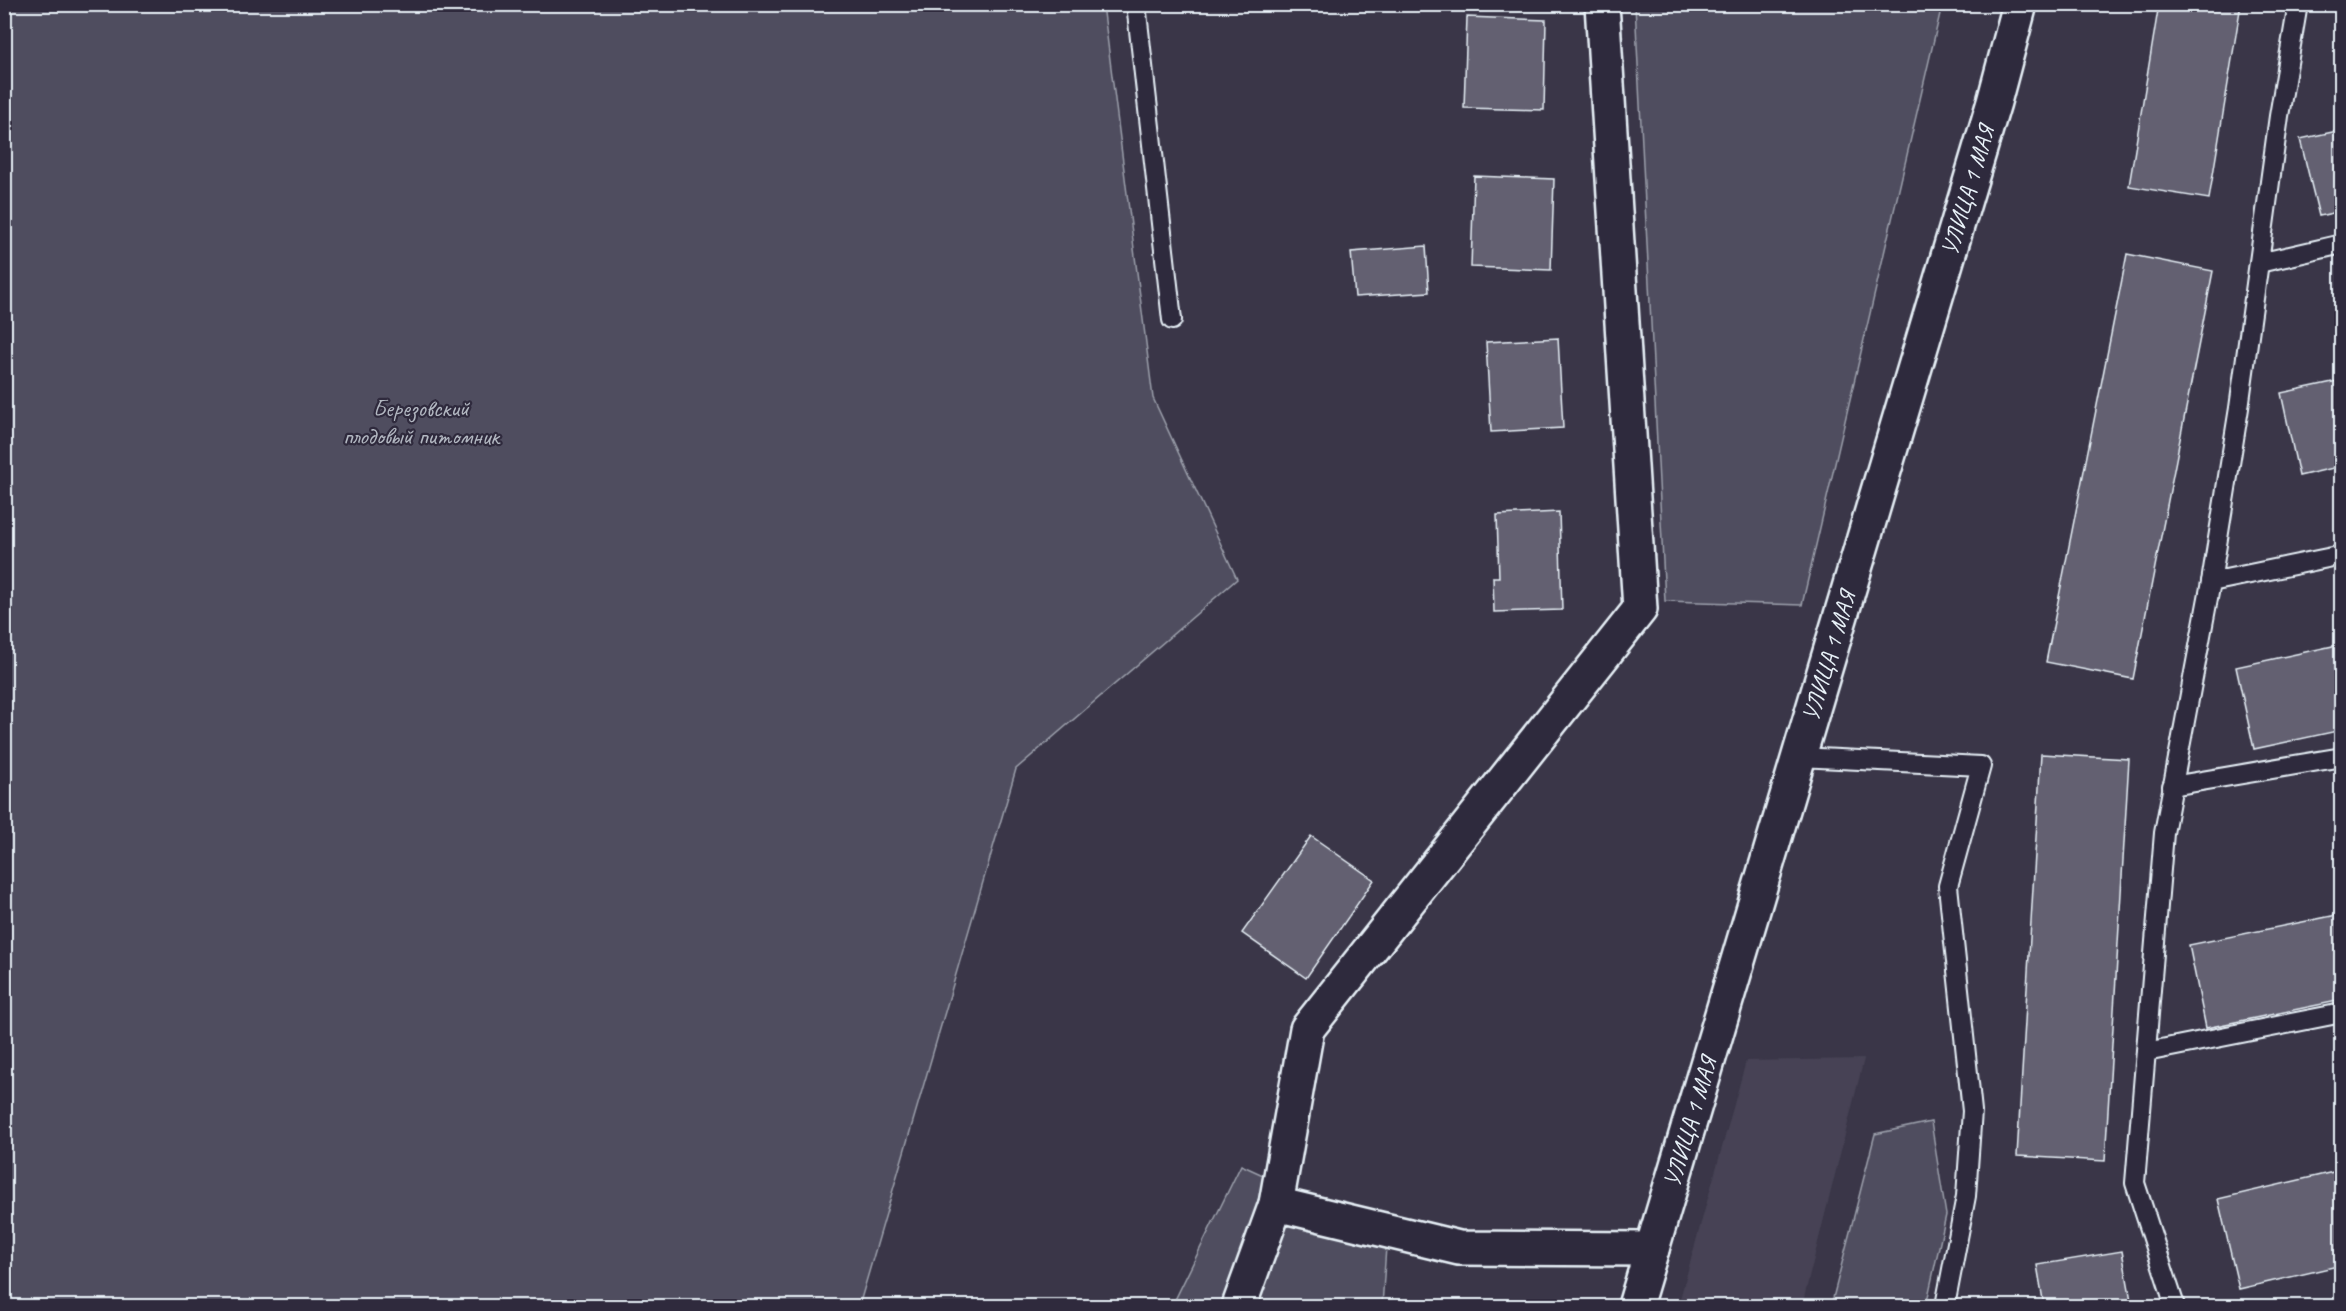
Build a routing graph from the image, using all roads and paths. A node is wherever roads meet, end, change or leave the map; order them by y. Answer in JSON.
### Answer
{"nodes":[{"id":1,"x":1136,"y":4,"type":"edge"},
{"id":2,"x":1602,"y":4,"type":"edge"},
{"id":3,"x":2020,"y":4,"type":"edge"},
{"id":4,"x":2298,"y":4,"type":"edge"},
{"id":5,"x":2342,"y":244,"type":"edge"},
{"id":6,"x":2259,"y":263,"type":"junction"},
{"id":7,"x":1172,"y":320,"type":"dead end"},
{"id":8,"x":2342,"y":555,"type":"edge"},
{"id":9,"x":2211,"y":582,"type":"junction"},
{"id":10,"x":1799,"y":757,"type":"junction"},
{"id":11,"x":2342,"y":757,"type":"edge"},
{"id":12,"x":2172,"y":786,"type":"junction"},
{"id":13,"x":2342,"y":1013,"type":"edge"},
{"id":14,"x":2146,"y":1052,"type":"junction"},
{"id":15,"x":1276,"y":1204,"type":"junction"},
{"id":16,"x":1652,"y":1249,"type":"junction"},
{"id":17,"x":1239,"y":1306,"type":"edge"},
{"id":18,"x":1635,"y":1306,"type":"edge"},
{"id":19,"x":1945,"y":1306,"type":"edge"},
{"id":20,"x":2175,"y":1306,"type":"edge"}],
"edges":[{"from":1,"to":7,"type":"lane"},
{"from":2,"to":15,"type":"street"},
{"from":3,"to":10,"type":"street","name":"УЛИЦА 1 МАЯ"},
{"from":4,"to":6,"type":"lane"},
{"from":5,"to":6,"type":"lane"},
{"from":6,"to":9,"type":"lane"},
{"from":8,"to":9,"type":"lane"},
{"from":9,"to":12,"type":"lane"},
{"from":10,"to":16,"type":"street","name":"УЛИЦА 1 МАЯ"},
{"from":10,"to":19,"type":"lane"},
{"from":11,"to":12,"type":"lane"},
{"from":12,"to":14,"type":"lane"},
{"from":13,"to":14,"type":"lane"},
{"from":14,"to":20,"type":"lane"},
{"from":15,"to":16,"type":"street"},
{"from":15,"to":17,"type":"street"},
{"from":16,"to":18,"type":"street","name":"УЛИЦА 1 МАЯ"}]}
